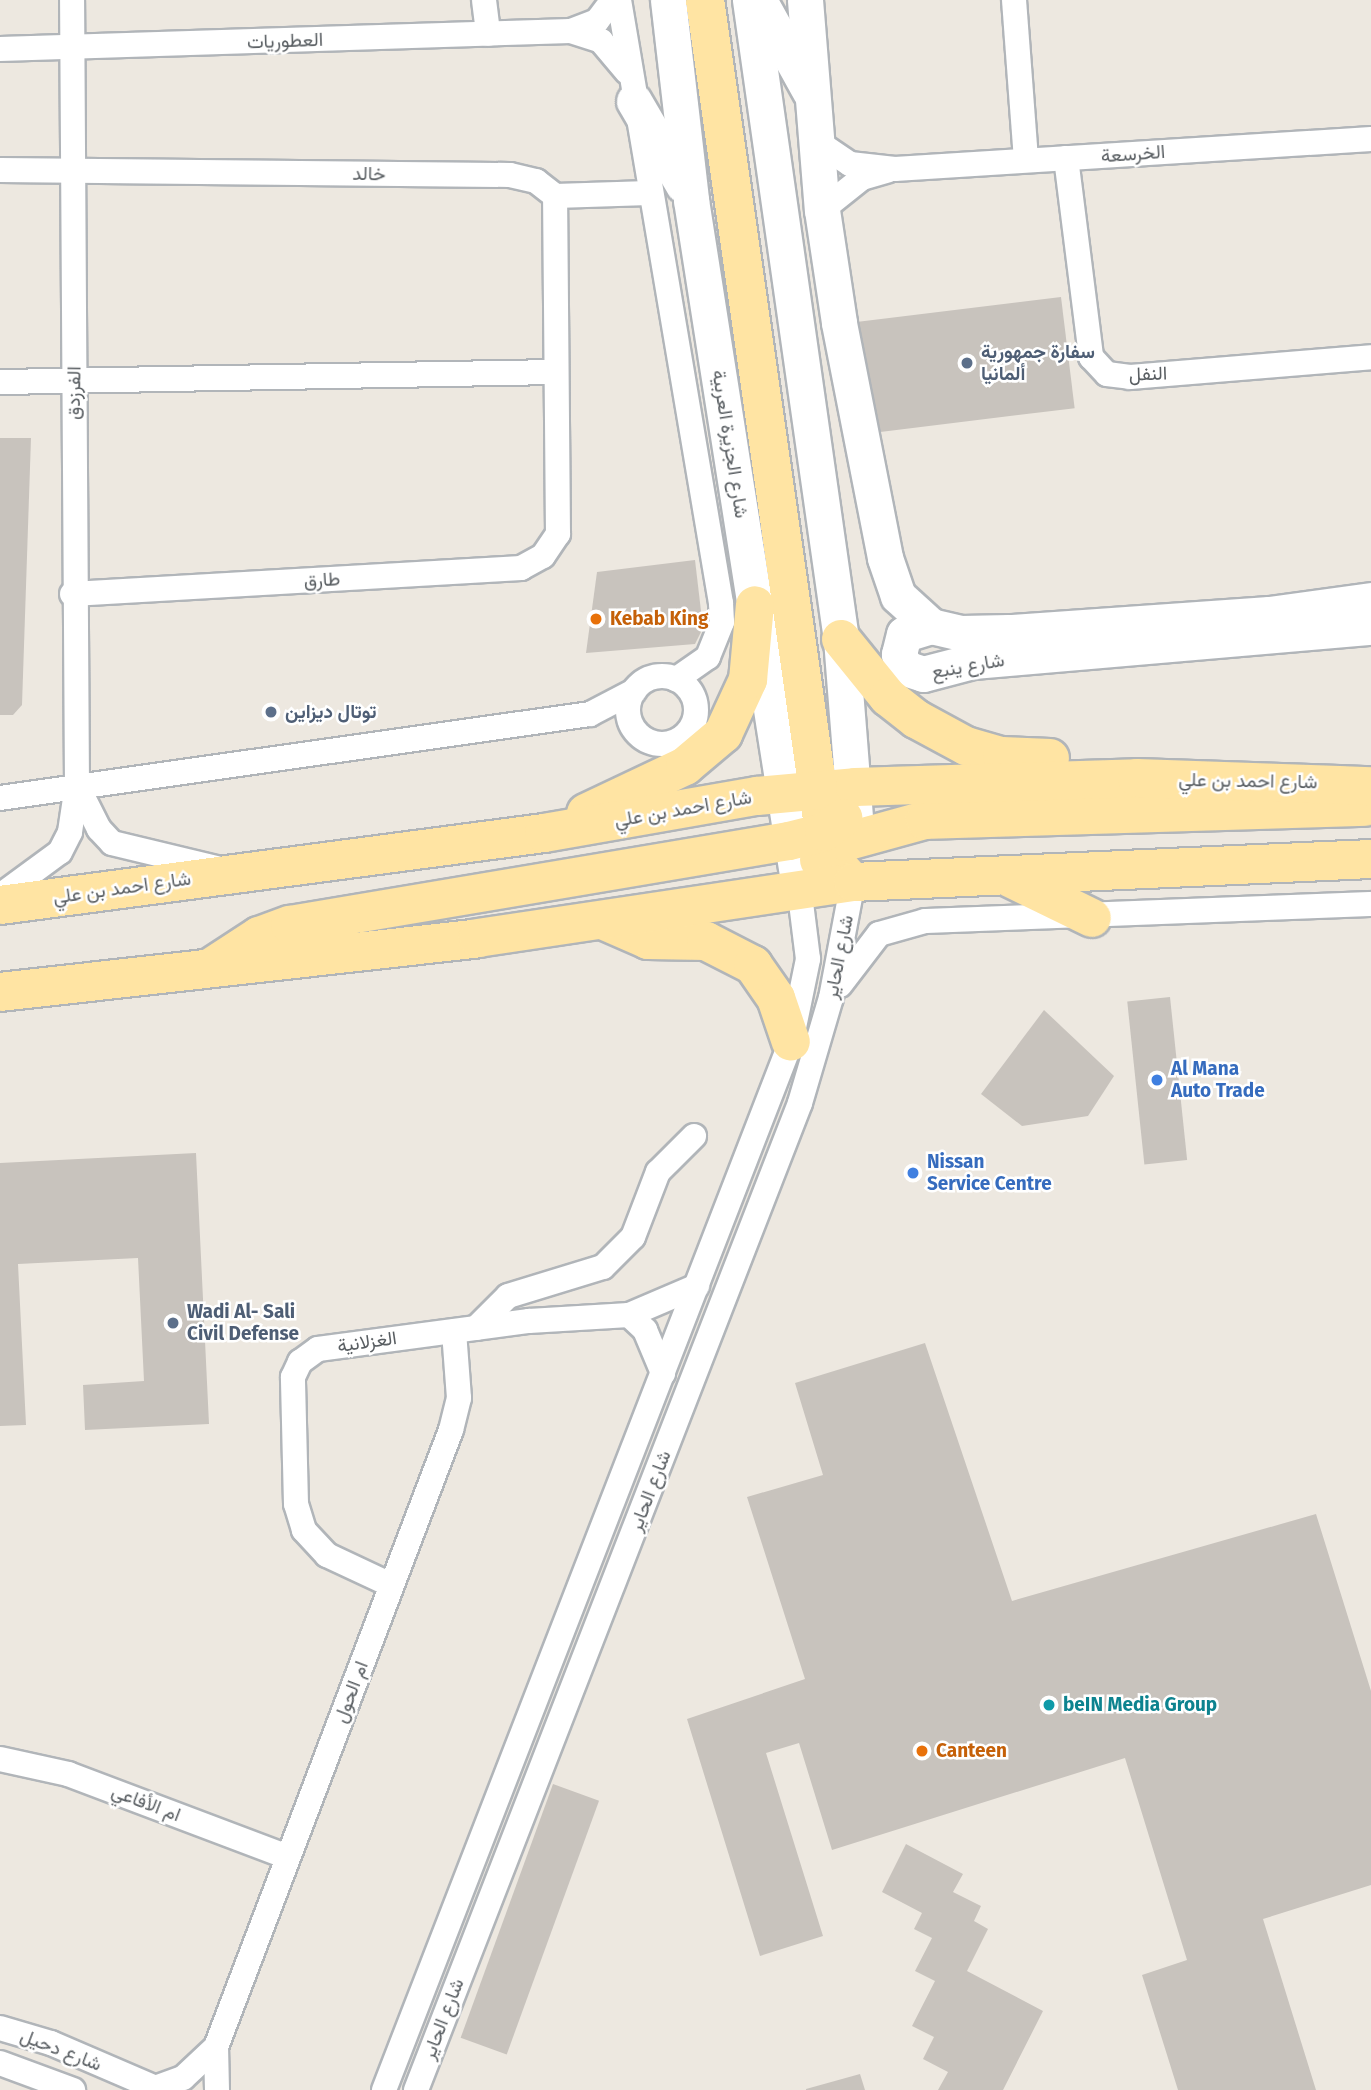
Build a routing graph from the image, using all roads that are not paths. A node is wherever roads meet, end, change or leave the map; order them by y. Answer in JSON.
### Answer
{"nodes":[{"id":1,"x":72,"y":0,"type":"edge"},
{"id":2,"x":484,"y":0,"type":"edge"},
{"id":3,"x":613,"y":0,"type":"edge"},
{"id":4,"x":619,"y":0,"type":"edge"},
{"id":5,"x":668,"y":0,"type":"edge"},
{"id":6,"x":705,"y":0,"type":"edge"},
{"id":7,"x":750,"y":0,"type":"edge"},
{"id":8,"x":759,"y":0,"type":"edge"},
{"id":9,"x":804,"y":0,"type":"edge"},
{"id":10,"x":1014,"y":0,"type":"edge"},
{"id":11,"x":571,"y":31,"type":"junction"},
{"id":12,"x":488,"y":34,"type":"junction"},
{"id":13,"x":71,"y":47,"type":"junction"},
{"id":14,"x":0,"y":49,"type":"edge"},
{"id":15,"x":632,"y":88,"type":"junction"},
{"id":16,"x":810,"y":92,"type":"junction"},
{"id":17,"x":1371,"y":139,"type":"edge"},
{"id":18,"x":816,"y":141,"type":"junction"},
{"id":19,"x":1066,"y":158,"type":"junction"},
{"id":20,"x":1026,"y":160,"type":"junction"},
{"id":21,"x":895,"y":169,"type":"junction"},
{"id":22,"x":0,"y":170,"type":"edge"},
{"id":23,"x":75,"y":171,"type":"junction"},
{"id":24,"x":649,"y":193,"type":"junction"},
{"id":25,"x":555,"y":196,"type":"junction"},
{"id":26,"x":691,"y":200,"type":"junction"},
{"id":27,"x":822,"y":209,"type":"junction"},
{"id":28,"x":830,"y":257,"type":"junction"},
{"id":29,"x":1371,"y":357,"type":"edge"},
{"id":30,"x":554,"y":372,"type":"junction"},
{"id":31,"x":74,"y":381,"type":"junction"},
{"id":32,"x":0,"y":382,"type":"edge"},
{"id":33,"x":809,"y":393,"type":"junction"},
{"id":34,"x":72,"y":594,"type":"junction"},
{"id":35,"x":1371,"y":600,"type":"edge"},
{"id":36,"x":755,"y":605,"type":"junction"},
{"id":37,"x":931,"y":626,"type":"junction"},
{"id":38,"x":1371,"y":627,"type":"edge"},
{"id":39,"x":841,"y":639,"type":"junction"},
{"id":40,"x":676,"y":679,"type":"junction"},
{"id":41,"x":634,"y":691,"type":"junction"},
{"id":42,"x":590,"y":714,"type":"junction"},
{"id":43,"x":631,"y":724,"type":"junction"},
{"id":44,"x":77,"y":785,"type":"junction"},
{"id":45,"x":1371,"y":786,"type":"edge"},
{"id":46,"x":818,"y":791,"type":"junction"},
{"id":47,"x":0,"y":798,"type":"edge"},
{"id":48,"x":1371,"y":806,"type":"edge"},
{"id":49,"x":544,"y":834,"type":"junction"},
{"id":50,"x":824,"y":841,"type":"junction"},
{"id":51,"x":1371,"y":859,"type":"edge"},
{"id":52,"x":237,"y":872,"type":"junction"},
{"id":53,"x":1009,"y":877,"type":"junction"},
{"id":54,"x":853,"y":882,"type":"junction"},
{"id":55,"x":799,"y":887,"type":"junction"},
{"id":56,"x":0,"y":896,"type":"edge"},
{"id":57,"x":1371,"y":904,"type":"edge"},
{"id":58,"x":0,"y":905,"type":"edge"},
{"id":59,"x":1092,"y":918,"type":"junction"},
{"id":60,"x":605,"y":921,"type":"junction"},
{"id":61,"x":204,"y":972,"type":"junction"},
{"id":62,"x":0,"y":992,"type":"edge"},
{"id":63,"x":831,"y":998,"type":"junction"},
{"id":64,"x":791,"y":1042,"type":"junction"},
{"id":65,"x":694,"y":1136,"type":"dead end"},
{"id":66,"x":697,"y":1286,"type":"junction"},
{"id":67,"x":629,"y":1315,"type":"junction"},
{"id":68,"x":465,"y":1329,"type":"junction"},
{"id":69,"x":663,"y":1373,"type":"junction"},
{"id":70,"x":391,"y":1585,"type":"junction"},
{"id":71,"x":0,"y":1759,"type":"edge"},
{"id":72,"x":288,"y":1857,"type":"junction"},
{"id":73,"x":216,"y":2047,"type":"junction"},
{"id":74,"x":3,"y":2049,"type":"edge"},
{"id":75,"x":63,"y":2086,"type":"edge"},
{"id":76,"x":157,"y":2089,"type":"edge"},
{"id":77,"x":28,"y":2090,"type":"edge"},
{"id":78,"x":218,"y":2090,"type":"edge"},
{"id":79,"x":384,"y":2090,"type":"edge"},
{"id":80,"x":416,"y":2090,"type":"edge"}],
"edges":[{"from":1,"to":13,"type":"street","name":"الفرزدق"},
{"from":2,"to":12,"type":"street"},
{"from":3,"to":11,"type":"street","name":"العطوريات"},
{"from":4,"to":15,"type":"street","name":"شارع الجزيرة العربية"},
{"from":5,"to":26,"type":"main road","name":"شارع الجزيرة العربية"},
{"from":6,"to":46,"type":"main road"},
{"from":7,"to":33,"type":"main road","name":"شارع الجزيرة العربية"},
{"from":8,"to":16,"type":"main road"},
{"from":9,"to":16,"type":"main road"},
{"from":10,"to":20,"type":"street"},
{"from":11,"to":12,"type":"street","name":"العطوريات"},
{"from":11,"to":15,"type":"street","name":"العطوريات"},
{"from":12,"to":13,"type":"street","name":"العطوريات"},
{"from":13,"to":14,"type":"street","name":"العطوريات"},
{"from":13,"to":23,"type":"street","name":"الفرزدق"},
{"from":15,"to":24,"type":"street","name":"شارع الجزيرة العربية"},
{"from":15,"to":26,"type":"main road"},
{"from":16,"to":18,"type":"main road"},
{"from":17,"to":19,"type":"street","name":"الخرسعة"},
{"from":18,"to":21,"type":"street","name":"الخرسعة"},
{"from":18,"to":27,"type":"main road"},
{"from":19,"to":20,"type":"street","name":"الخرسعة"},
{"from":19,"to":29,"type":"street","name":"النفل"},
{"from":20,"to":21,"type":"street","name":"الخرسعة"},
{"from":21,"to":27,"type":"street","name":"الخرسعة"},
{"from":22,"to":23,"type":"street","name":"خالد"},
{"from":23,"to":25,"type":"street","name":"خالد"},
{"from":23,"to":31,"type":"street","name":"الفرزدق"},
{"from":24,"to":25,"type":"street"},
{"from":24,"to":40,"type":"street","name":"شارع الجزيرة العربية"},
{"from":25,"to":30,"type":"street"},
{"from":26,"to":36,"type":"main road","name":"شارع الجزيرة العربية"},
{"from":27,"to":28,"type":"main road"},
{"from":28,"to":33,"type":"main road"},
{"from":28,"to":37,"type":"main road"},
{"from":30,"to":31,"type":"street"},
{"from":30,"to":34,"type":"street","name":"طارق"},
{"from":31,"to":32,"type":"street"},
{"from":31,"to":34,"type":"street","name":"الفرزدق"},
{"from":33,"to":39,"type":"main road","name":"شارع الجزيرة العربية"},
{"from":34,"to":44,"type":"street","name":"الفرزدق"},
{"from":35,"to":37,"type":"main road","name":"شارع ينبع"},
{"from":36,"to":46,"type":"main road","name":"شارع الجزيرة العربية"},
{"from":36,"to":49,"type":"main road"},
{"from":37,"to":38,"type":"main road","name":"شارع ينبع"},
{"from":39,"to":45,"type":"main road"},
{"from":39,"to":46,"type":"main road","name":"شارع الجزيرة العربية"},
{"from":40,"to":41,"type":"street"},
{"from":40,"to":43,"type":"street"},
{"from":41,"to":42,"type":"street"},
{"from":41,"to":43,"type":"street"},
{"from":42,"to":43,"type":"street"},
{"from":42,"to":44,"type":"street"},
{"from":44,"to":47,"type":"street"},
{"from":44,"to":52,"type":"street","name":"الفرزدق"},
{"from":44,"to":56,"type":"street","name":"الفرزدق"},
{"from":45,"to":46,"type":"main road","name":"شارع احمد بن علي"},
{"from":46,"to":49,"type":"main road","name":"شارع احمد بن علي"},
{"from":46,"to":50,"type":"main road","name":"شارع الجزيرة العربية"},
{"from":46,"to":50,"type":"main road"},
{"from":48,"to":50,"type":"main road"},
{"from":49,"to":52,"type":"main road","name":"شارع احمد بن علي"},
{"from":50,"to":54,"type":"main road"},
{"from":50,"to":55,"type":"main road"},
{"from":50,"to":61,"type":"main road"},
{"from":51,"to":53,"type":"main road"},
{"from":52,"to":58,"type":"main road","name":"شارع احمد بن علي"},
{"from":53,"to":54,"type":"main road"},
{"from":53,"to":59,"type":"main road"},
{"from":54,"to":55,"type":"main road"},
{"from":54,"to":63,"type":"street","name":"شارع الحاير"},
{"from":55,"to":60,"type":"main road"},
{"from":55,"to":64,"type":"street","name":"شارع الحاير"},
{"from":57,"to":59,"type":"street"},
{"from":59,"to":63,"type":"street"},
{"from":60,"to":61,"type":"main road"},
{"from":60,"to":64,"type":"main road"},
{"from":61,"to":62,"type":"main road"},
{"from":63,"to":80,"type":"street","name":"شارع الحاير"},
{"from":64,"to":66,"type":"street","name":"شارع الحاير"},
{"from":65,"to":68,"type":"street"},
{"from":66,"to":67,"type":"street","name":"الغزلانية"},
{"from":66,"to":69,"type":"street","name":"شارع الحاير"},
{"from":67,"to":68,"type":"street","name":"الغزلانية"},
{"from":67,"to":69,"type":"street"},
{"from":68,"to":70,"type":"street","name":"ام الحول"},
{"from":68,"to":70,"type":"street","name":"الغزلانية"},
{"from":69,"to":79,"type":"street","name":"شارع الحاير"},
{"from":70,"to":72,"type":"street","name":"ام الحول"},
{"from":71,"to":72,"type":"street","name":"ام الأفاعي"},
{"from":72,"to":73,"type":"street","name":"ام الحول"},
{"from":73,"to":76,"type":"street","name":"ام الحول"},
{"from":73,"to":78,"type":"street","name":"ام الحول"},
{"from":74,"to":75,"type":"street","name":"شارع دحيل"},
{"from":74,"to":76,"type":"street","name":"شارع دحيل"},
{"from":75,"to":77,"type":"street"}]}
